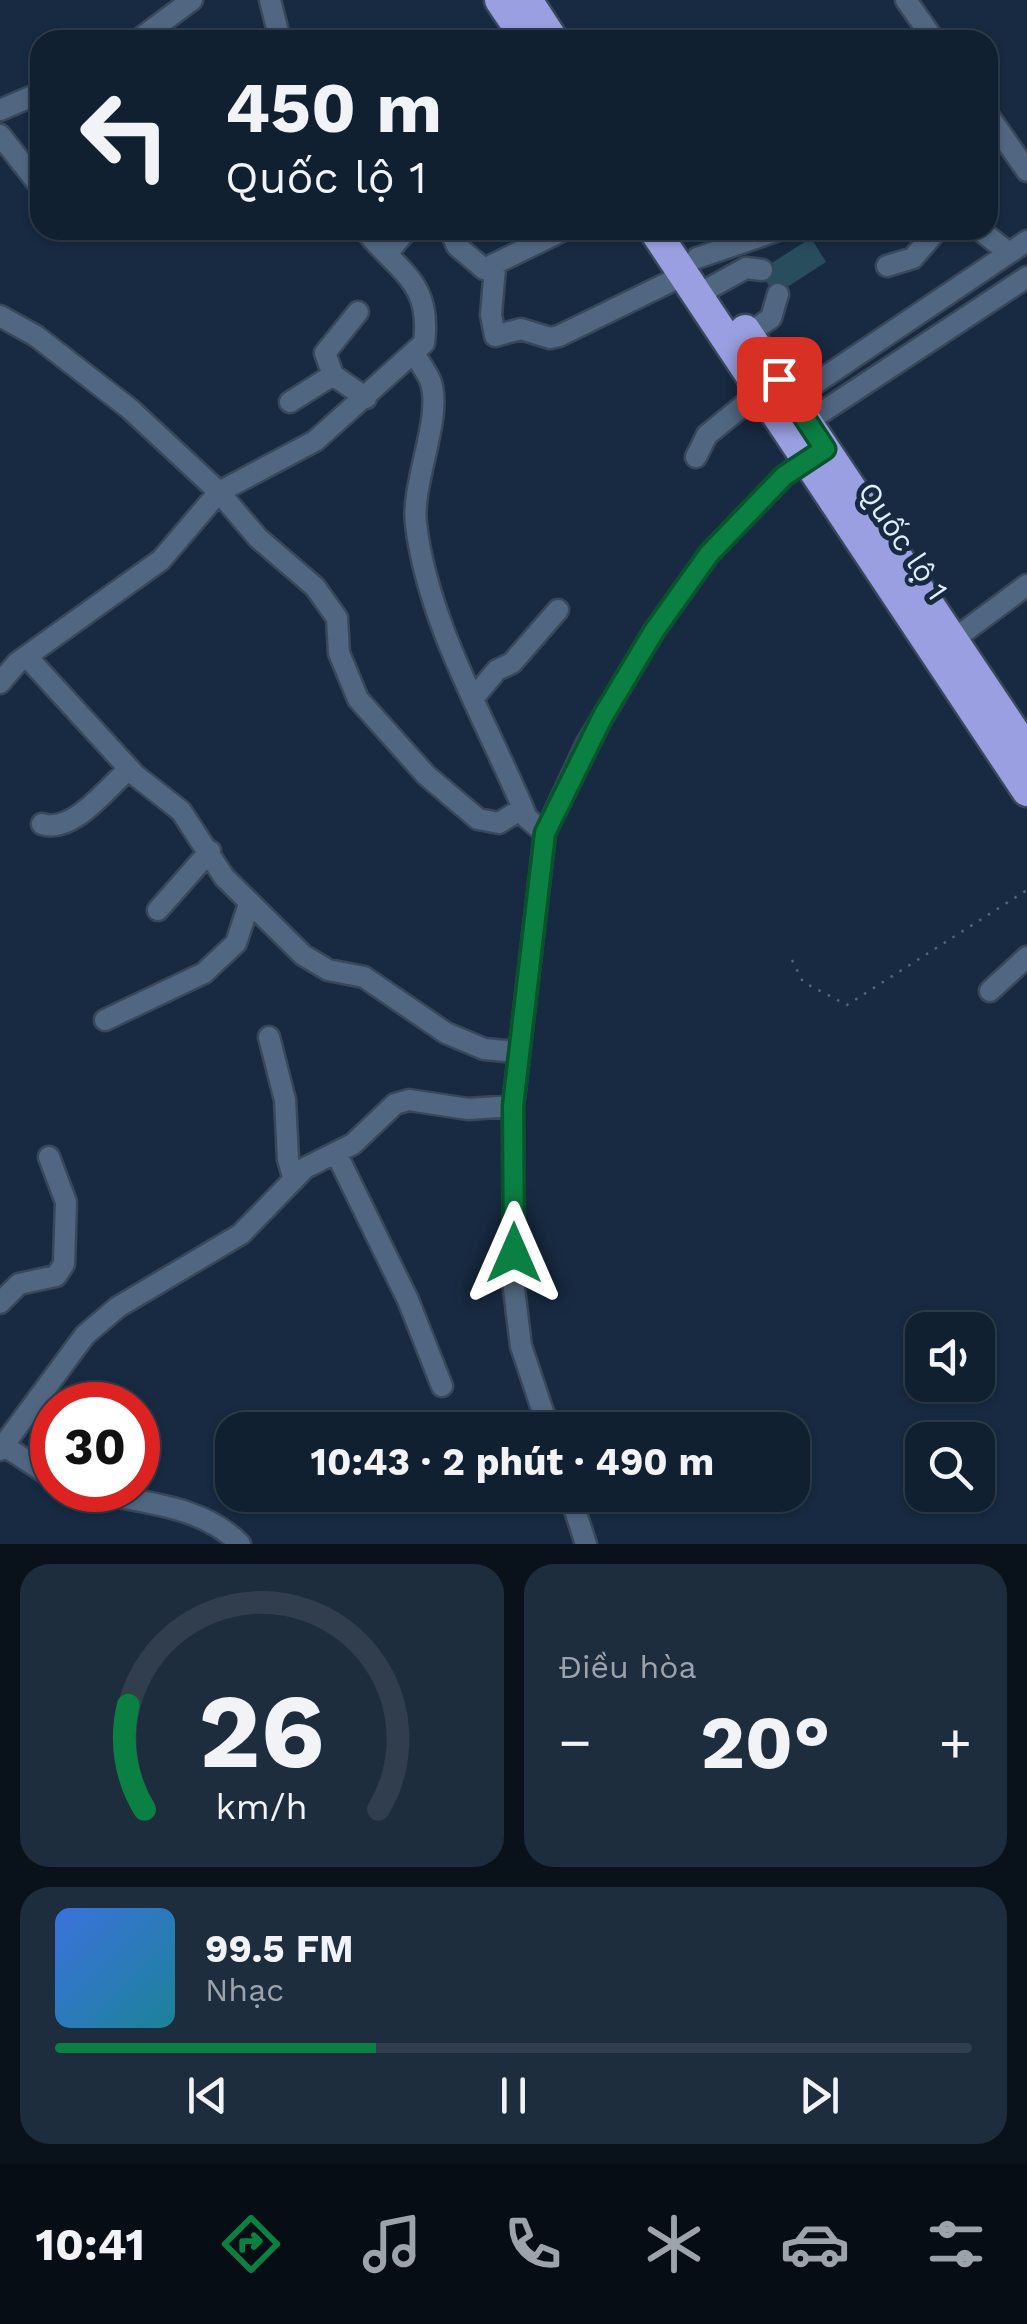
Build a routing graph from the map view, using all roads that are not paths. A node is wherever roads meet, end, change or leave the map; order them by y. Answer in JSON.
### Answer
{"nodes":[{"id":1,"x":192,"y":0,"type":"edge"},
{"id":2,"x":270,"y":0,"type":"edge"},
{"id":3,"x":500,"y":0,"type":"edge"},
{"id":4,"x":527,"y":0,"type":"edge"},
{"id":5,"x":906,"y":0,"type":"edge"},
{"id":6,"x":152,"y":30,"type":"edge"},
{"id":7,"x":278,"y":30,"type":"edge"},
{"id":8,"x":520,"y":30,"type":"edge"},
{"id":9,"x":546,"y":30,"type":"edge"},
{"id":10,"x":927,"y":30,"type":"edge"},
{"id":11,"x":30,"y":97,"type":"edge"},
{"id":12,"x":0,"y":110,"type":"edge"},
{"id":13,"x":998,"y":129,"type":"edge"},
{"id":14,"x":0,"y":135,"type":"edge"},
{"id":15,"x":1027,"y":171,"type":"edge"},
{"id":16,"x":30,"y":173,"type":"edge"},
{"id":17,"x":375,"y":240,"type":"edge"},
{"id":18,"x":399,"y":240,"type":"edge"},
{"id":19,"x":457,"y":240,"type":"edge"},
{"id":20,"x":545,"y":240,"type":"edge"},
{"id":21,"x":663,"y":240,"type":"edge"},
{"id":22,"x":682,"y":240,"type":"edge"},
{"id":23,"x":762,"y":240,"type":"edge"},
{"id":24,"x":928,"y":240,"type":"edge"},
{"id":25,"x":1018,"y":247,"type":"edge"},
{"id":26,"x":388,"y":252,"type":"junction"},
{"id":27,"x":887,"y":266,"type":"dead end"},
{"id":28,"x":494,"y":267,"type":"junction"},
{"id":29,"x":762,"y":270,"type":"dead end"},
{"id":30,"x":698,"y":278,"type":"junction"},
{"id":31,"x":1027,"y":278,"type":"edge"},
{"id":32,"x":778,"y":294,"type":"dead end"},
{"id":33,"x":358,"y":312,"type":"dead end"},
{"id":34,"x":0,"y":316,"type":"edge"},
{"id":35,"x":748,"y":334,"type":"junction"},
{"id":36,"x":414,"y":353,"type":"junction"},
{"id":37,"x":333,"y":375,"type":"junction"},
{"id":38,"x":761,"y":391,"type":"junction"},
{"id":39,"x":366,"y":398,"type":"junction"},
{"id":40,"x":290,"y":402,"type":"dead end"},
{"id":41,"x":799,"y":411,"type":"junction"},
{"id":42,"x":815,"y":453,"type":"junction"},
{"id":43,"x":696,"y":457,"type":"dead end"},
{"id":44,"x":219,"y":492,"type":"junction"},
{"id":45,"x":1027,"y":585,"type":"edge"},
{"id":46,"x":558,"y":610,"type":"dead end"},
{"id":47,"x":953,"y":640,"type":"junction"},
{"id":48,"x":28,"y":658,"type":"junction"},
{"id":49,"x":2,"y":675,"type":"edge"},
{"id":50,"x":475,"y":696,"type":"junction"},
{"id":51,"x":1027,"y":752,"type":"edge"},
{"id":52,"x":129,"y":768,"type":"junction"},
{"id":53,"x":1027,"y":791,"type":"edge"},
{"id":54,"x":523,"y":808,"type":"junction"},
{"id":55,"x":42,"y":824,"type":"dead end"},
{"id":56,"x":545,"y":833,"type":"junction"},
{"id":57,"x":210,"y":851,"type":"junction"},
{"id":58,"x":249,"y":904,"type":"junction"},
{"id":59,"x":158,"y":910,"type":"dead end"},
{"id":60,"x":1027,"y":958,"type":"edge"},
{"id":61,"x":990,"y":991,"type":"dead end"},
{"id":62,"x":105,"y":1020,"type":"dead end"},
{"id":63,"x":269,"y":1038,"type":"dead end"},
{"id":64,"x":517,"y":1052,"type":"junction"},
{"id":65,"x":513,"y":1106,"type":"junction"},
{"id":66,"x":336,"y":1155,"type":"junction"},
{"id":67,"x":49,"y":1157,"type":"dead end"},
{"id":68,"x":294,"y":1180,"type":"junction"},
{"id":69,"x":0,"y":1303,"type":"edge"},
{"id":70,"x":442,"y":1386,"type":"dead end"},
{"id":71,"x":543,"y":1412,"type":"edge"},
{"id":72,"x":1,"y":1445,"type":"edge"},
{"id":73,"x":30,"y":1463,"type":"edge"},
{"id":74,"x":160,"y":1505,"type":"edge"},
{"id":75,"x":576,"y":1512,"type":"edge"},
{"id":76,"x":240,"y":1544,"type":"edge"},
{"id":77,"x":586,"y":1544,"type":"edge"}],
"edges":[{"from":1,"to":6,"type":"street"},
{"from":2,"to":7,"type":"street"},
{"from":3,"to":8,"type":"highway"},
{"from":4,"to":9,"type":"highway"},
{"from":5,"to":10,"type":"street"},
{"from":11,"to":12,"type":"street"},
{"from":13,"to":15,"type":"street"},
{"from":14,"to":16,"type":"street"},
{"from":17,"to":26,"type":"street"},
{"from":18,"to":26,"type":"street"},
{"from":19,"to":28,"type":"street"},
{"from":20,"to":28,"type":"street"},
{"from":21,"to":30,"type":"highway","name":"Quốc lộ 1"},
{"from":22,"to":30,"type":"highway","name":"Quốc lộ 1"},
{"from":23,"to":30,"type":"street"},
{"from":24,"to":27,"type":"street"},
{"from":25,"to":41,"type":"street"},
{"from":26,"to":36,"type":"street"},
{"from":28,"to":30,"type":"street"},
{"from":29,"to":30,"type":"street"},
{"from":30,"to":35,"type":"highway","name":"Quốc lộ 1"},
{"from":30,"to":38,"type":"highway","name":"Quốc lộ 1"},
{"from":31,"to":41,"type":"street"},
{"from":32,"to":35,"type":"street"},
{"from":33,"to":37,"type":"street"},
{"from":34,"to":44,"type":"street"},
{"from":35,"to":41,"type":"highway","name":"Quốc lộ 1"},
{"from":36,"to":39,"type":"street"},
{"from":36,"to":50,"type":"street"},
{"from":37,"to":39,"type":"street"},
{"from":37,"to":40,"type":"street"},
{"from":38,"to":42,"type":"highway","name":"Quốc lộ 1"},
{"from":38,"to":43,"type":"street"},
{"from":39,"to":44,"type":"street"},
{"from":41,"to":42,"type":"highway","name":"Quốc lộ 1"},
{"from":42,"to":47,"type":"highway","name":"Quốc lộ 1"},
{"from":42,"to":53,"type":"highway","name":"Quốc lộ 1"},
{"from":42,"to":56,"type":"street"},
{"from":44,"to":48,"type":"street"},
{"from":44,"to":54,"type":"street"},
{"from":45,"to":47,"type":"street"},
{"from":46,"to":50,"type":"street"},
{"from":47,"to":51,"type":"highway","name":"Quốc lộ 1"},
{"from":48,"to":49,"type":"street"},
{"from":48,"to":52,"type":"street"},
{"from":50,"to":54,"type":"street"},
{"from":52,"to":55,"type":"street"},
{"from":52,"to":57,"type":"street"},
{"from":54,"to":56,"type":"street"},
{"from":56,"to":64,"type":"street"},
{"from":57,"to":58,"type":"street"},
{"from":57,"to":59,"type":"street"},
{"from":58,"to":62,"type":"street"},
{"from":58,"to":64,"type":"street"},
{"from":60,"to":61,"type":"street"},
{"from":63,"to":68,"type":"street"},
{"from":64,"to":65,"type":"street"},
{"from":65,"to":66,"type":"street"},
{"from":65,"to":71,"type":"street"},
{"from":66,"to":68,"type":"street"},
{"from":66,"to":70,"type":"street"},
{"from":67,"to":69,"type":"street"},
{"from":68,"to":72,"type":"street"},
{"from":72,"to":73,"type":"street"},
{"from":74,"to":76,"type":"street"},
{"from":75,"to":77,"type":"street"}]}
